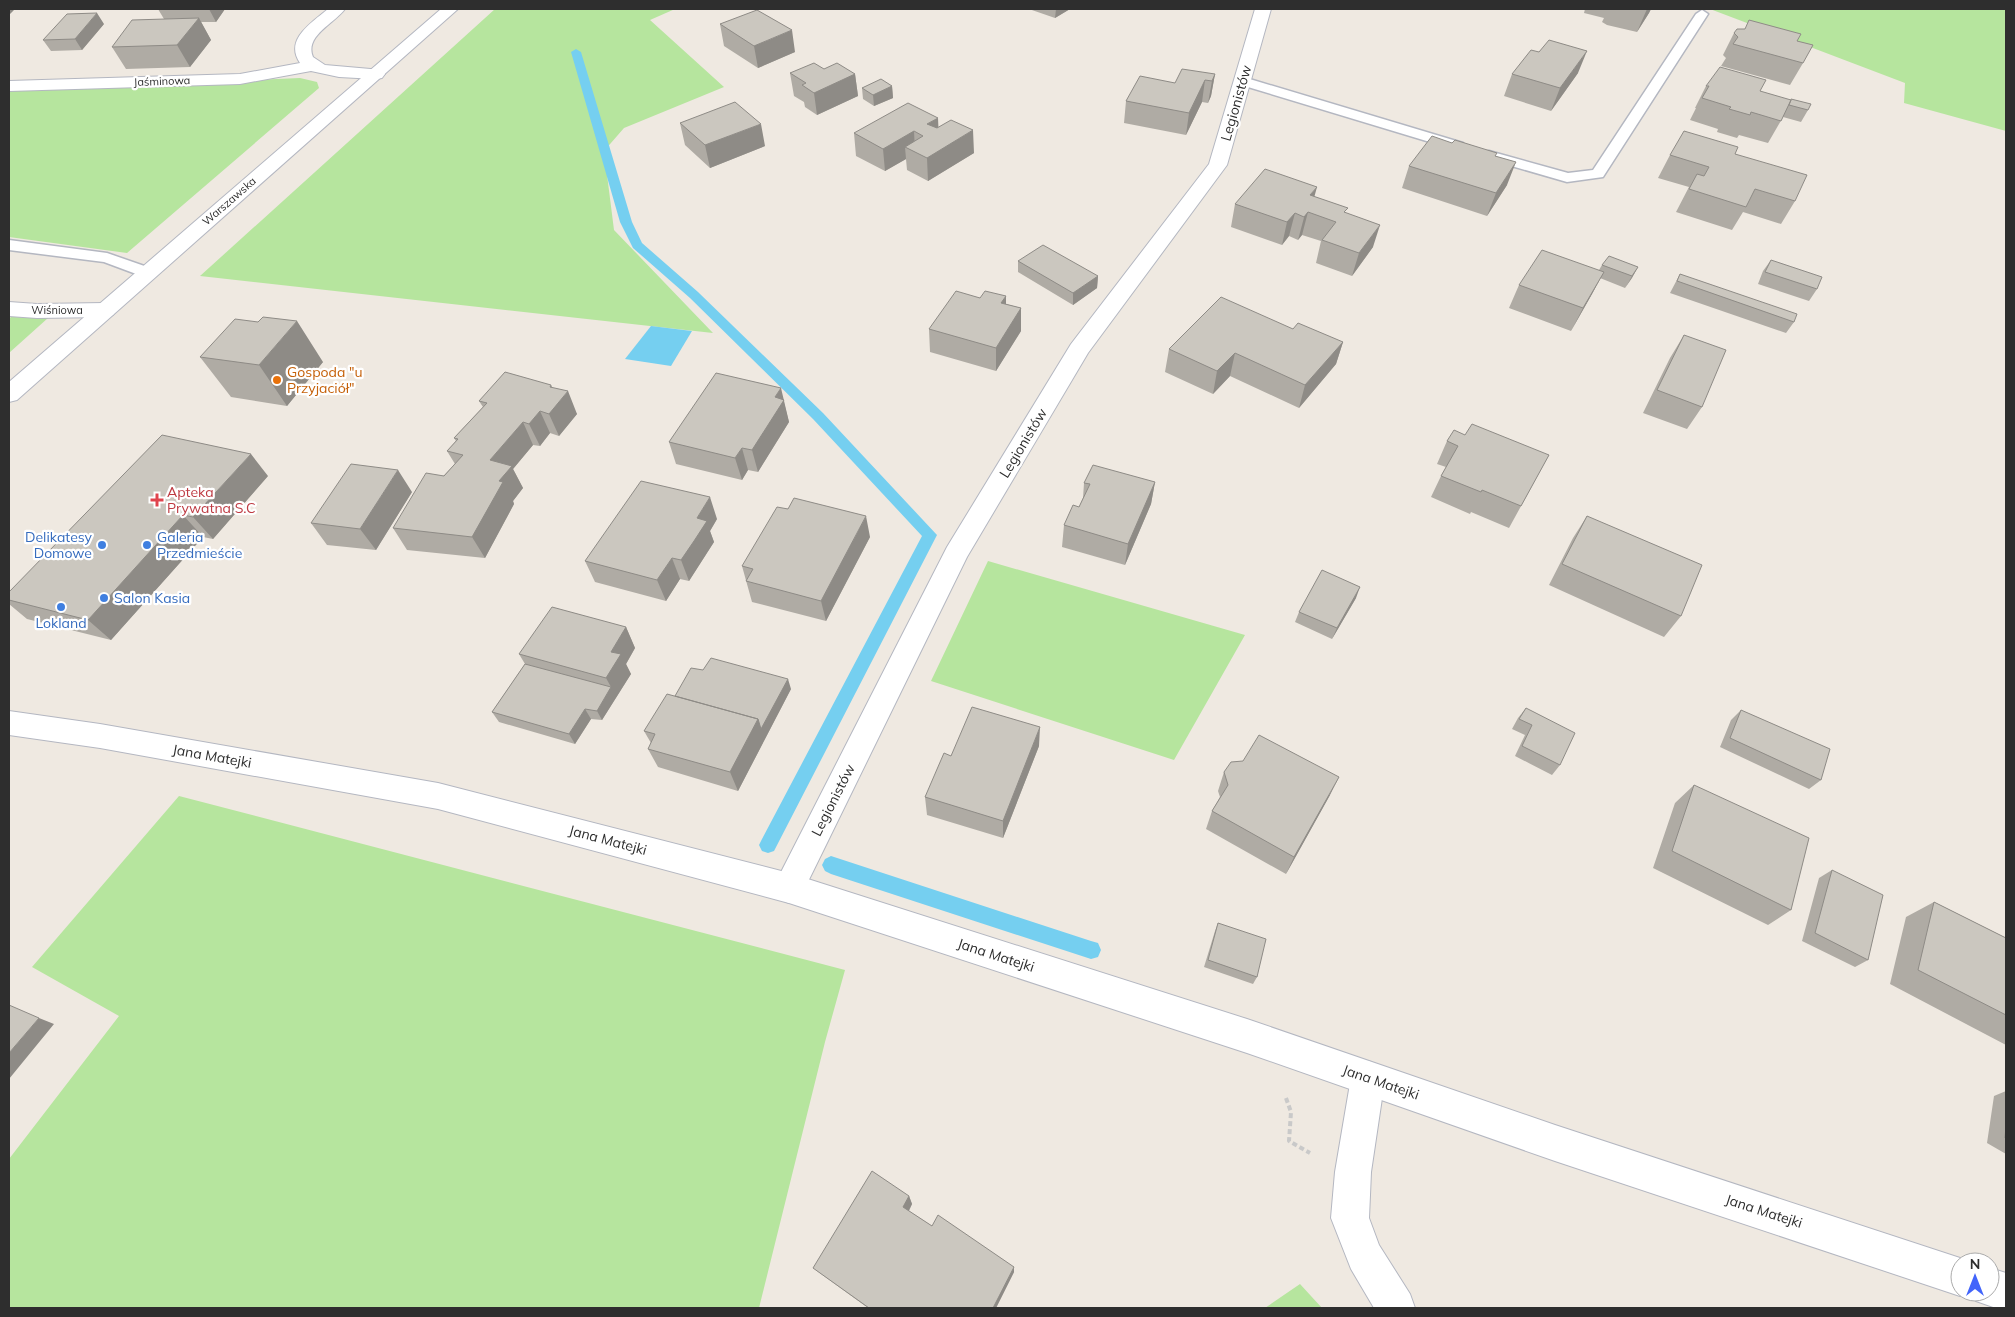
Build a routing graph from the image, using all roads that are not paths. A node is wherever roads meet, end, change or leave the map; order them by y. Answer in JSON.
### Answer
{"nodes":[{"id":1,"x":337,"y":9,"type":"edge"},
{"id":2,"x":450,"y":9,"type":"edge"},
{"id":3,"x":1263,"y":9,"type":"edge"},
{"id":4,"x":1702,"y":14,"type":"dead end"},
{"id":5,"x":313,"y":66,"type":"junction"},
{"id":6,"x":376,"y":74,"type":"junction"},
{"id":7,"x":1243,"y":81,"type":"junction"},
{"id":8,"x":9,"y":86,"type":"edge"},
{"id":9,"x":9,"y":245,"type":"edge"},
{"id":10,"x":147,"y":273,"type":"junction"},
{"id":11,"x":9,"y":309,"type":"edge"},
{"id":12,"x":105,"y":310,"type":"junction"},
{"id":13,"x":9,"y":394,"type":"edge"},
{"id":14,"x":9,"y":723,"type":"edge"},
{"id":15,"x":789,"y":888,"type":"junction"},
{"id":16,"x":1368,"y":1078,"type":"junction"},
{"id":17,"x":1950,"y":1273,"type":"edge"},
{"id":18,"x":1396,"y":1308,"type":"edge"}],
"edges":[{"from":1,"to":5,"type":"street"},
{"from":2,"to":6,"type":"street","name":"Warszawska"},
{"from":3,"to":7,"type":"street","name":"Legionistów"},
{"from":4,"to":7,"type":"lane"},
{"from":5,"to":6,"type":"street","name":"Jaśminowa"},
{"from":5,"to":8,"type":"street","name":"Jaśminowa"},
{"from":6,"to":10,"type":"street","name":"Warszawska"},
{"from":7,"to":15,"type":"street","name":"Legionistów"},
{"from":9,"to":10,"type":"lane"},
{"from":10,"to":12,"type":"street","name":"Warszawska"},
{"from":11,"to":12,"type":"street","name":"Wiśniowa"},
{"from":12,"to":13,"type":"street","name":"Warszawska"},
{"from":14,"to":15,"type":"street","name":"Jana Matejki"},
{"from":15,"to":16,"type":"street","name":"Jana Matejki"},
{"from":16,"to":17,"type":"street","name":"Jana Matejki"},
{"from":16,"to":18,"type":"street"}]}
